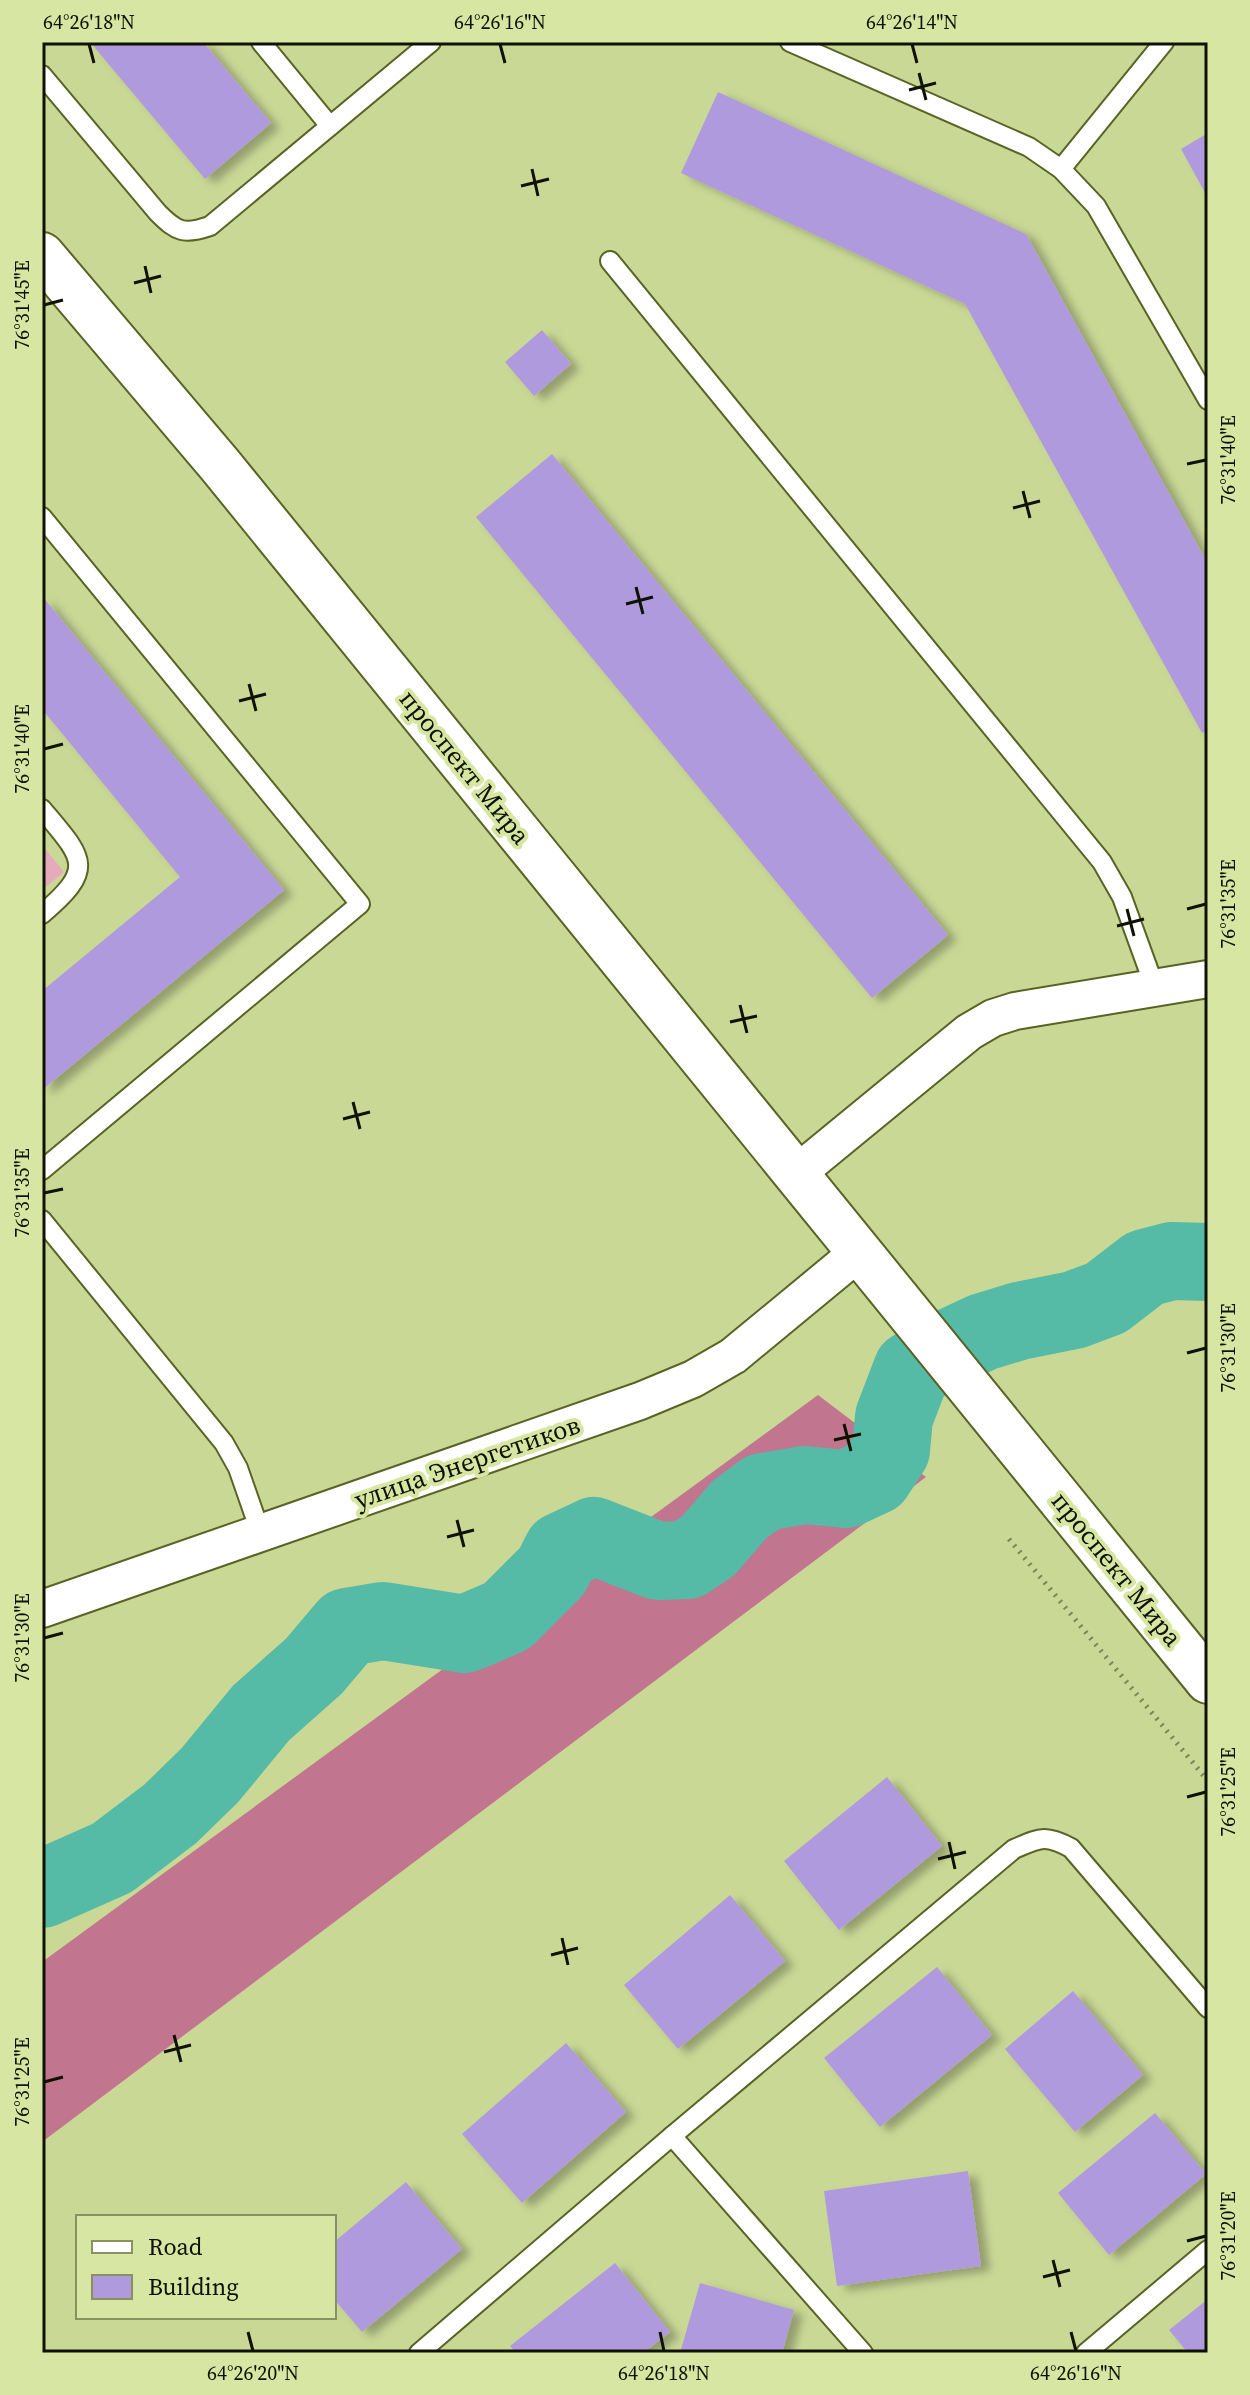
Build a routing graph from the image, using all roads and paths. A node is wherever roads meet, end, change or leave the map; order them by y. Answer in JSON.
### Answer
{"nodes":[{"id":1,"x":261,"y":42,"type":"edge"},
{"id":2,"x":431,"y":42,"type":"edge"},
{"id":3,"x":790,"y":42,"type":"edge"},
{"id":4,"x":1164,"y":42,"type":"edge"},
{"id":5,"x":42,"y":75,"type":"edge"},
{"id":6,"x":330,"y":126,"type":"junction"},
{"id":7,"x":1061,"y":169,"type":"junction"},
{"id":8,"x":42,"y":255,"type":"edge"},
{"id":9,"x":610,"y":261,"type":"dead end"},
{"id":10,"x":1208,"y":400,"type":"edge"},
{"id":11,"x":42,"y":517,"type":"edge"},
{"id":12,"x":42,"y":809,"type":"edge"},
{"id":13,"x":42,"y":914,"type":"edge"},
{"id":14,"x":1208,"y":979,"type":"edge"},
{"id":15,"x":1155,"y":988,"type":"junction"},
{"id":16,"x":42,"y":1170,"type":"edge"},
{"id":17,"x":796,"y":1174,"type":"junction"},
{"id":18,"x":42,"y":1220,"type":"edge"},
{"id":19,"x":872,"y":1267,"type":"junction"},
{"id":20,"x":261,"y":1534,"type":"junction"},
{"id":21,"x":1009,"y":1539,"type":"dead end"},
{"id":22,"x":42,"y":1609,"type":"edge"},
{"id":23,"x":1208,"y":1681,"type":"edge"},
{"id":24,"x":1208,"y":1781,"type":"edge"},
{"id":25,"x":1208,"y":2008,"type":"edge"},
{"id":26,"x":672,"y":2136,"type":"junction"},
{"id":27,"x":1208,"y":2250,"type":"edge"},
{"id":28,"x":419,"y":2353,"type":"edge"},
{"id":29,"x":863,"y":2353,"type":"edge"},
{"id":30,"x":1086,"y":2353,"type":"edge"}],
"edges":[{"from":1,"to":6,"type":"lane"},
{"from":2,"to":6,"type":"lane"},
{"from":3,"to":7,"type":"lane"},
{"from":4,"to":7,"type":"lane"},
{"from":5,"to":6,"type":"lane"},
{"from":7,"to":10,"type":"lane"},
{"from":8,"to":17,"type":"main road","name":"проспект Мира"},
{"from":9,"to":15,"type":"lane"},
{"from":11,"to":16,"type":"lane"},
{"from":12,"to":13,"type":"lane"},
{"from":14,"to":15,"type":"street"},
{"from":15,"to":17,"type":"street"},
{"from":17,"to":19,"type":"main road","name":"проспект Мира"},
{"from":18,"to":20,"type":"lane"},
{"from":19,"to":20,"type":"street","name":"улица Энергетиков"},
{"from":19,"to":23,"type":"main road","name":"проспект Мира"},
{"from":20,"to":22,"type":"street","name":"улица Энергетиков"},
{"from":21,"to":24,"type":"path"},
{"from":25,"to":26,"type":"lane"},
{"from":26,"to":28,"type":"lane"},
{"from":26,"to":29,"type":"lane"},
{"from":27,"to":30,"type":"lane"}]}
